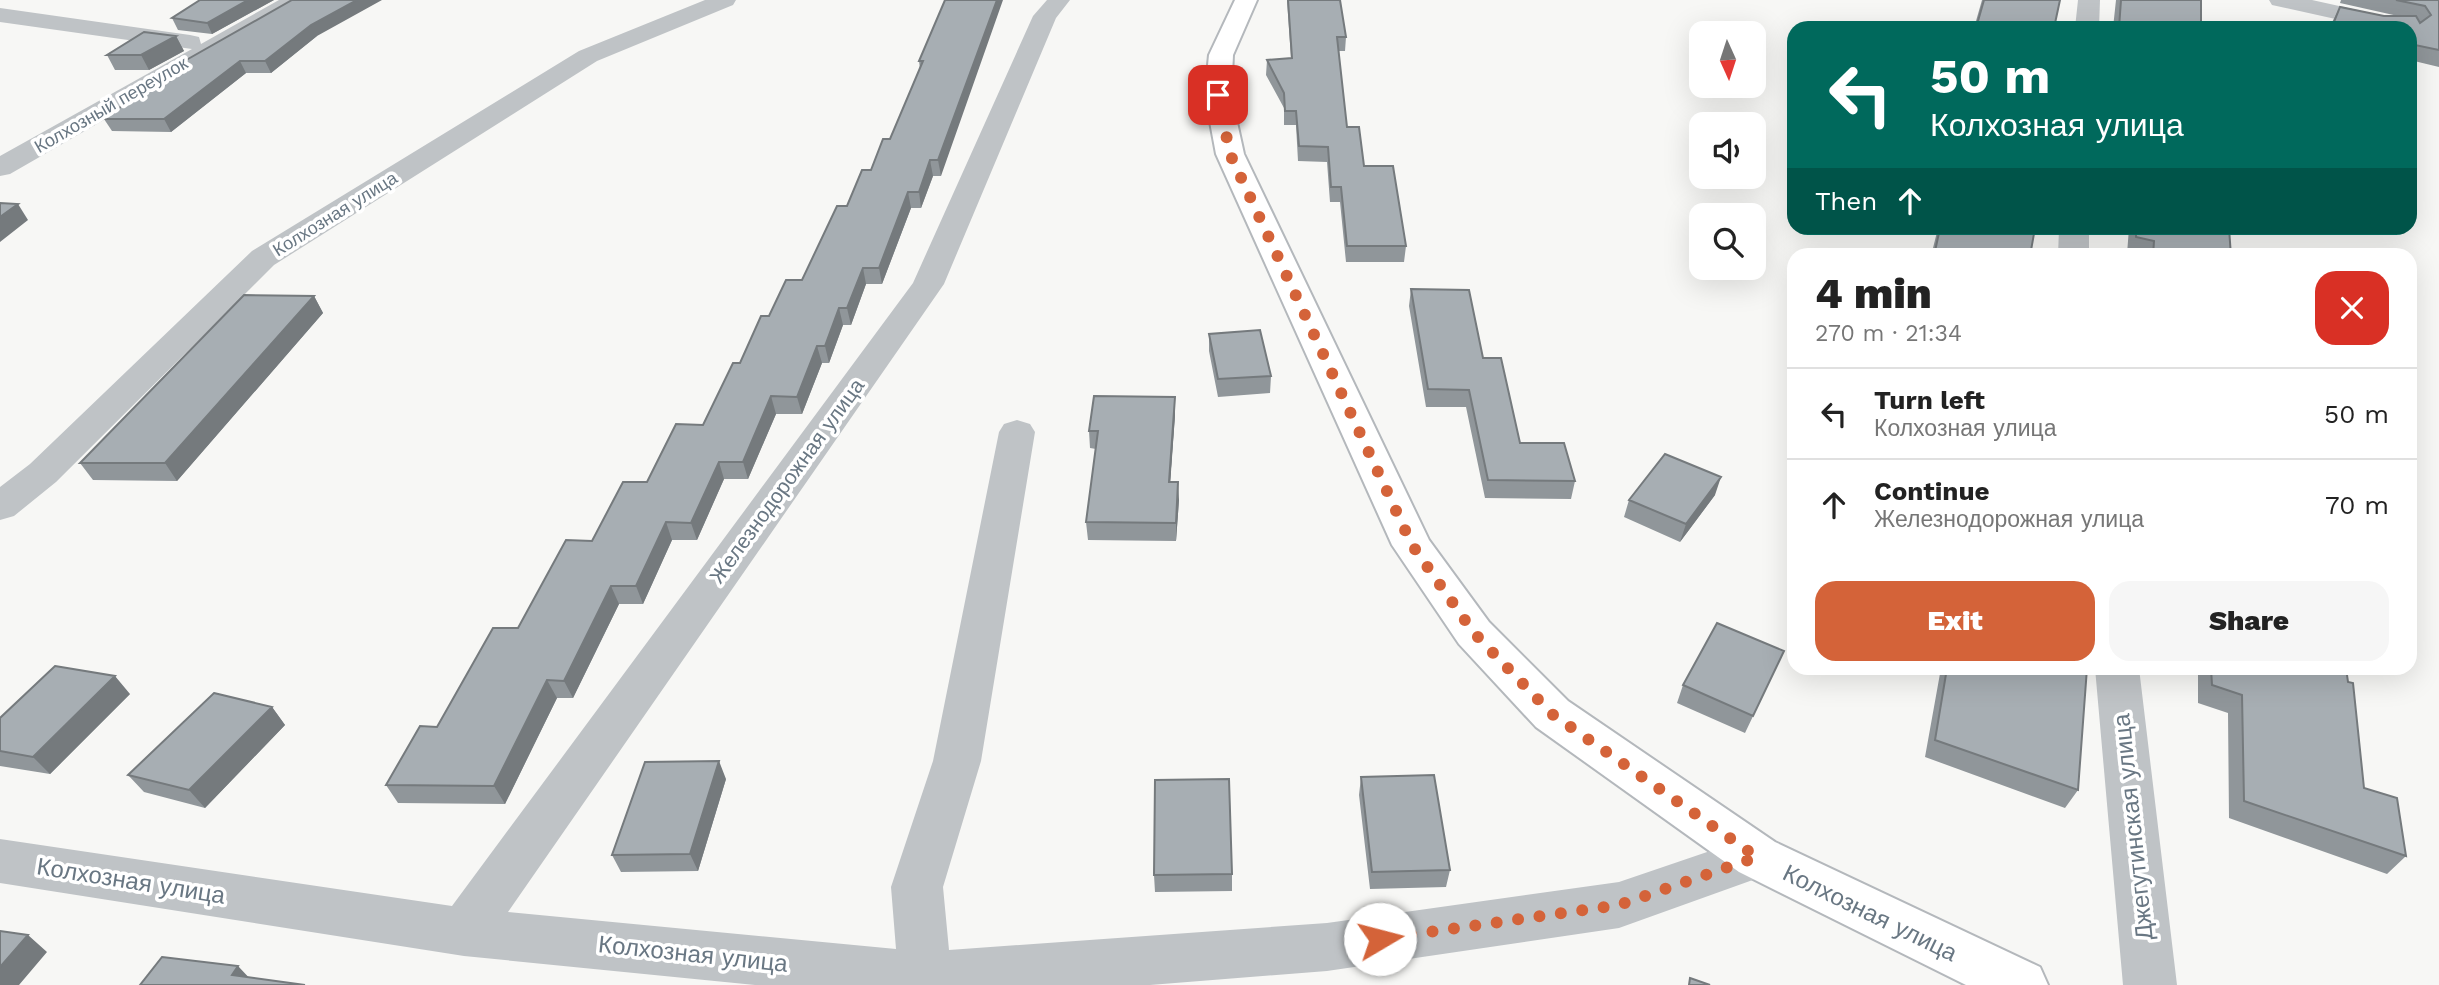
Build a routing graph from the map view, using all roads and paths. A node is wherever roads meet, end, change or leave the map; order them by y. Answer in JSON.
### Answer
{"nodes":[{"id":1,"x":296,"y":0,"type":"edge"},
{"id":2,"x":725,"y":0,"type":"edge"},
{"id":3,"x":1059,"y":0,"type":"edge"},
{"id":4,"x":1246,"y":0,"type":"edge"},
{"id":5,"x":2089,"y":0,"type":"edge"},
{"id":6,"x":2280,"y":0,"type":"edge"},
{"id":7,"x":0,"y":15,"type":"edge"},
{"id":8,"x":2088,"y":21,"type":"edge"},
{"id":9,"x":2375,"y":21,"type":"edge"},
{"id":10,"x":216,"y":45,"type":"junction"},
{"id":11,"x":0,"y":168,"type":"edge"},
{"id":12,"x":1017,"y":432,"type":"dead end"},
{"id":13,"x":0,"y":507,"type":"edge"},
{"id":14,"x":2118,"y":675,"type":"edge"},
{"id":15,"x":1757,"y":857,"type":"junction"},
{"id":16,"x":0,"y":861,"type":"edge"},
{"id":17,"x":464,"y":932,"type":"junction"},
{"id":18,"x":926,"y":981,"type":"edge"},
{"id":19,"x":2021,"y":985,"type":"edge"},
{"id":20,"x":2150,"y":985,"type":"edge"}],
"edges":[{"from":1,"to":10,"type":"street","name":"Колхозный переулок"},
{"from":2,"to":13,"type":"street","name":"Колхозная улица"},
{"from":3,"to":17,"type":"street","name":"Железнодорожная улица"},
{"from":4,"to":15,"type":"main road","name":"Колхозная улица"},
{"from":5,"to":8,"type":"street"},
{"from":6,"to":9,"type":"street"},
{"from":7,"to":10,"type":"street"},
{"from":10,"to":11,"type":"street","name":"Колхозный переулок"},
{"from":12,"to":18,"type":"street"},
{"from":14,"to":20,"type":"street","name":"Джегутинская улица"},
{"from":15,"to":18,"type":"street","name":"Колхозная улица"},
{"from":15,"to":19,"type":"main road","name":"Колхозная улица"},
{"from":16,"to":17,"type":"street","name":"Колхозная улица"},
{"from":17,"to":18,"type":"street","name":"Колхозная улица"}]}
